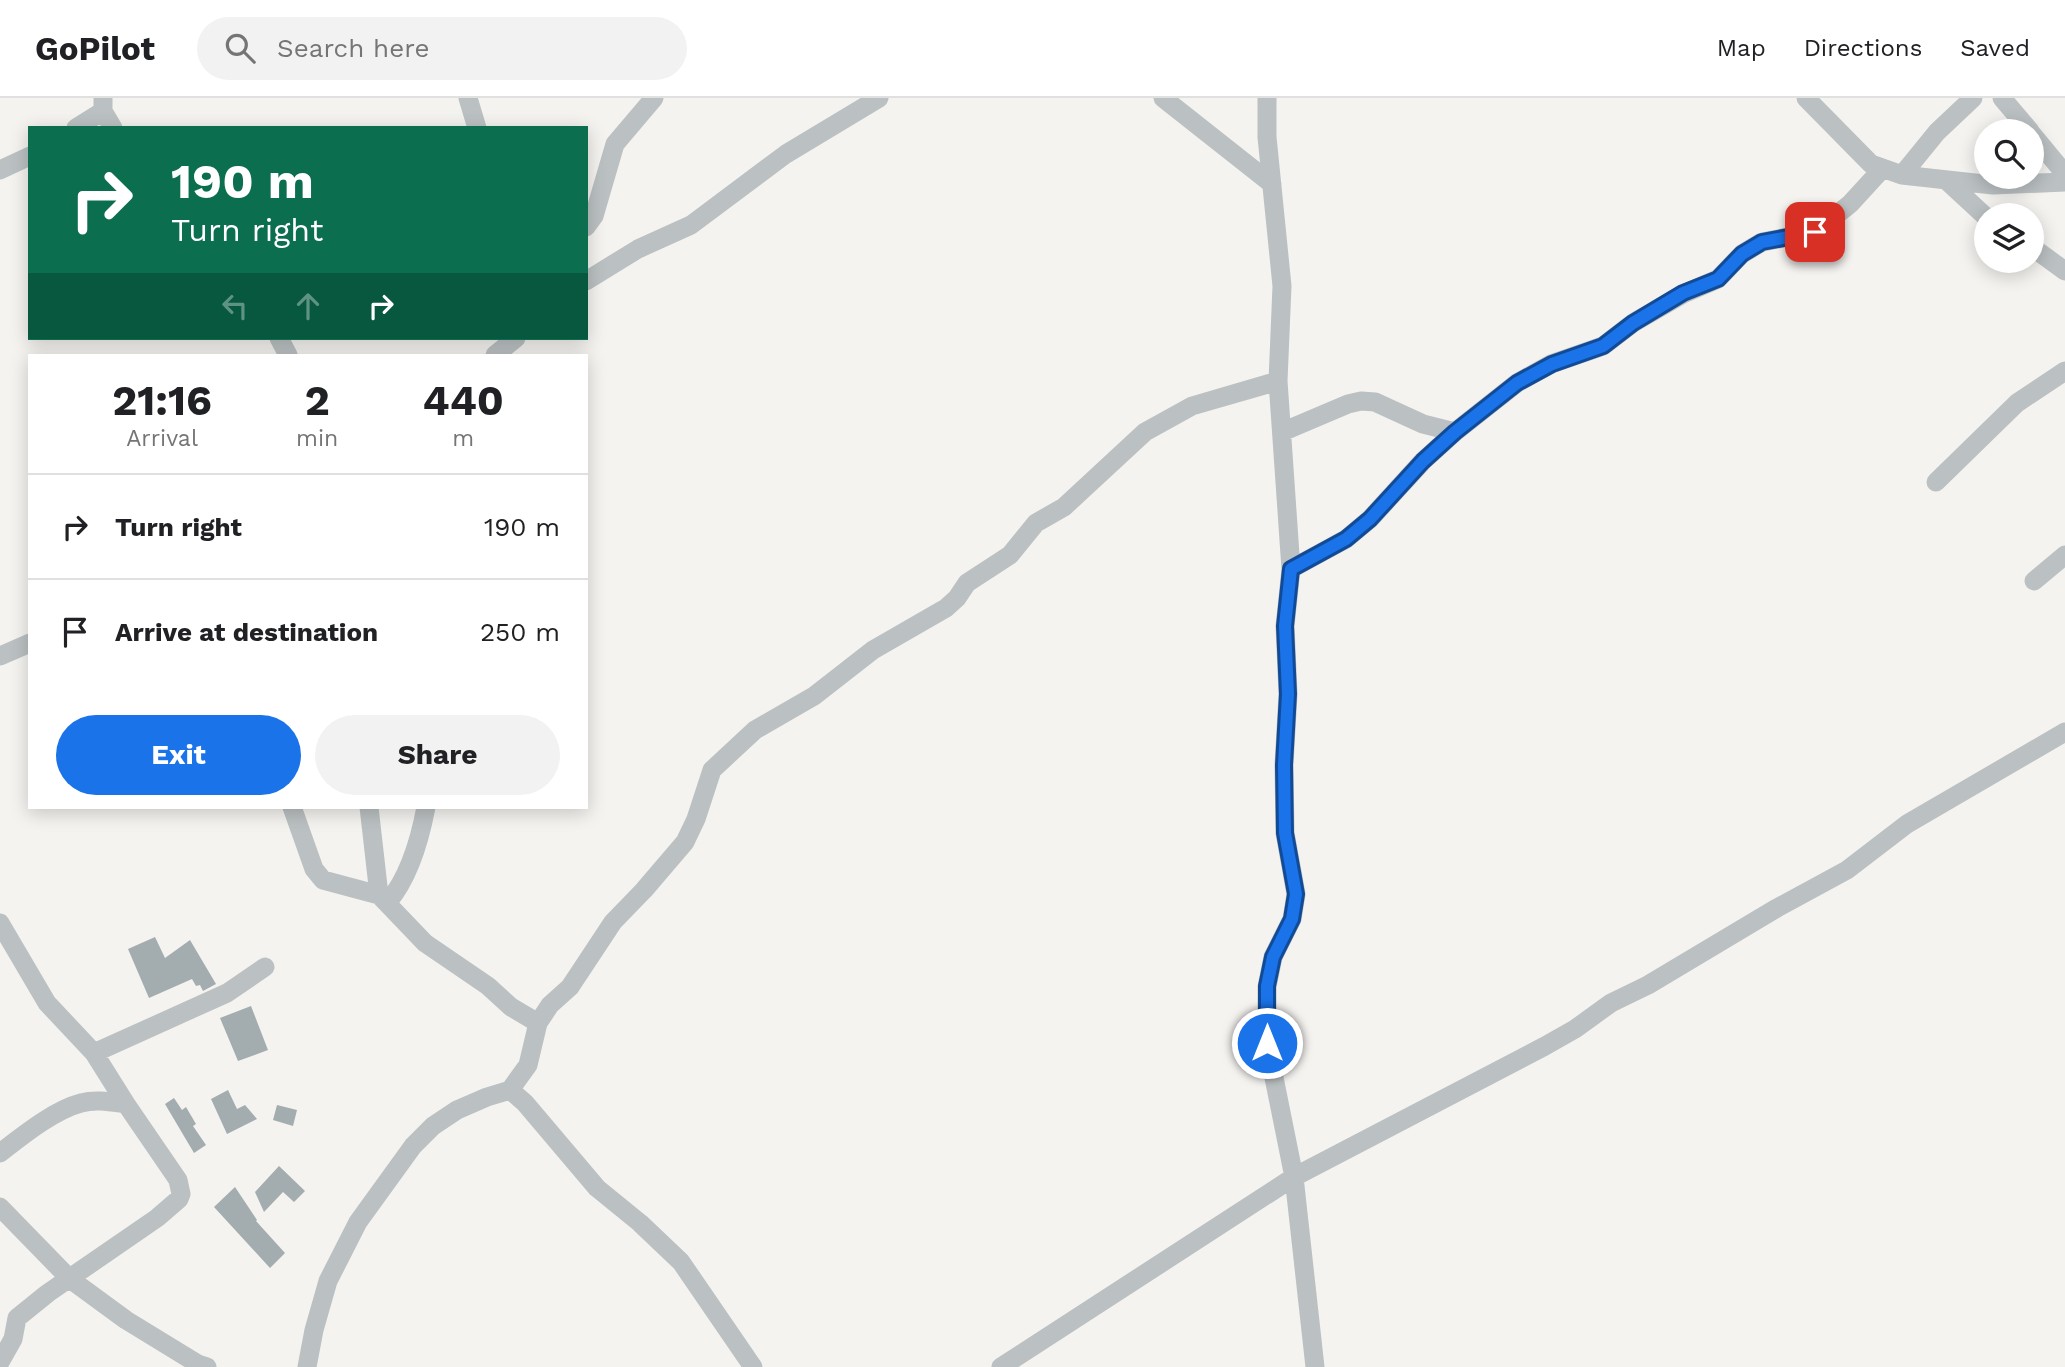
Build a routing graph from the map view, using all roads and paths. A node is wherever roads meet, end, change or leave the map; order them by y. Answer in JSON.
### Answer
{"nodes":[{"id":1,"x":468,"y":98,"type":"edge"},
{"id":2,"x":654,"y":98,"type":"edge"},
{"id":3,"x":879,"y":98,"type":"edge"},
{"id":4,"x":1163,"y":98,"type":"edge"},
{"id":5,"x":1267,"y":98,"type":"edge"},
{"id":6,"x":1806,"y":98,"type":"edge"},
{"id":7,"x":1973,"y":98,"type":"edge"},
{"id":8,"x":2002,"y":98,"type":"edge"},
{"id":9,"x":106,"y":112,"type":"edge"},
{"id":10,"x":2020,"y":119,"type":"edge"},
{"id":11,"x":80,"y":126,"type":"edge"},
{"id":12,"x":476,"y":126,"type":"edge"},
{"id":13,"x":2044,"y":148,"type":"edge"},
{"id":14,"x":28,"y":157,"type":"edge"},
{"id":15,"x":0,"y":170,"type":"edge"},
{"id":16,"x":1892,"y":172,"type":"junction"},
{"id":17,"x":2065,"y":174,"type":"edge"},
{"id":18,"x":1946,"y":180,"type":"junction"},
{"id":19,"x":2065,"y":182,"type":"edge"},
{"id":20,"x":1272,"y":184,"type":"junction"},
{"id":21,"x":1974,"y":206,"type":"edge"},
{"id":22,"x":588,"y":224,"type":"edge"},
{"id":23,"x":2044,"y":256,"type":"edge"},
{"id":24,"x":2065,"y":271,"type":"edge"},
{"id":25,"x":588,"y":280,"type":"edge"},
{"id":26,"x":2065,"y":371,"type":"edge"},
{"id":27,"x":1278,"y":381,"type":"junction"},
{"id":28,"x":1282,"y":432,"type":"junction"},
{"id":29,"x":1455,"y":432,"type":"junction"},
{"id":30,"x":1936,"y":482,"type":"dead end"},
{"id":31,"x":2065,"y":555,"type":"edge"},
{"id":32,"x":1291,"y":569,"type":"junction"},
{"id":33,"x":2034,"y":581,"type":"dead end"},
{"id":34,"x":28,"y":644,"type":"edge"},
{"id":35,"x":0,"y":656,"type":"edge"},
{"id":36,"x":2065,"y":732,"type":"edge"},
{"id":37,"x":293,"y":809,"type":"edge"},
{"id":38,"x":369,"y":809,"type":"edge"},
{"id":39,"x":426,"y":809,"type":"edge"},
{"id":40,"x":384,"y":899,"type":"junction"},
{"id":41,"x":0,"y":923,"type":"edge"},
{"id":42,"x":265,"y":967,"type":"dead end"},
{"id":43,"x":538,"y":1023,"type":"junction"},
{"id":44,"x":94,"y":1053,"type":"junction"},
{"id":45,"x":510,"y":1090,"type":"junction"},
{"id":46,"x":126,"y":1104,"type":"junction"},
{"id":47,"x":0,"y":1153,"type":"edge"},
{"id":48,"x":1294,"y":1177,"type":"junction"},
{"id":49,"x":0,"y":1207,"type":"edge"},
{"id":50,"x":70,"y":1279,"type":"junction"},
{"id":51,"x":0,"y":1362,"type":"edge"},
{"id":52,"x":207,"y":1367,"type":"edge"},
{"id":53,"x":307,"y":1367,"type":"edge"},
{"id":54,"x":753,"y":1367,"type":"edge"},
{"id":55,"x":1001,"y":1367,"type":"edge"},
{"id":56,"x":1315,"y":1367,"type":"edge"}],
"edges":[{"from":1,"to":12,"type":"street"},
{"from":2,"to":22,"type":"street"},
{"from":3,"to":25,"type":"street"},
{"from":4,"to":20,"type":"street"},
{"from":5,"to":20,"type":"street"},
{"from":6,"to":16,"type":"street"},
{"from":7,"to":16,"type":"street"},
{"from":8,"to":10,"type":"street"},
{"from":9,"to":11,"type":"street"},
{"from":13,"to":17,"type":"street"},
{"from":14,"to":15,"type":"street"},
{"from":16,"to":18,"type":"street"},
{"from":16,"to":29,"type":"street"},
{"from":18,"to":19,"type":"street"},
{"from":18,"to":21,"type":"street"},
{"from":20,"to":27,"type":"street"},
{"from":23,"to":24,"type":"street"},
{"from":26,"to":30,"type":"street"},
{"from":27,"to":28,"type":"street"},
{"from":27,"to":43,"type":"street"},
{"from":28,"to":29,"type":"street"},
{"from":28,"to":32,"type":"street"},
{"from":29,"to":32,"type":"street"},
{"from":31,"to":33,"type":"street"},
{"from":32,"to":48,"type":"street"},
{"from":34,"to":35,"type":"street"},
{"from":36,"to":48,"type":"street"},
{"from":37,"to":40,"type":"street"},
{"from":38,"to":40,"type":"street"},
{"from":39,"to":40,"type":"street"},
{"from":40,"to":43,"type":"street"},
{"from":41,"to":44,"type":"street"},
{"from":42,"to":44,"type":"street"},
{"from":43,"to":45,"type":"street"},
{"from":44,"to":46,"type":"street"},
{"from":45,"to":53,"type":"street"},
{"from":45,"to":54,"type":"street"},
{"from":46,"to":47,"type":"street"},
{"from":46,"to":50,"type":"street"},
{"from":48,"to":55,"type":"street"},
{"from":48,"to":56,"type":"street"},
{"from":49,"to":50,"type":"street"},
{"from":50,"to":51,"type":"street"},
{"from":50,"to":52,"type":"street"}]}
